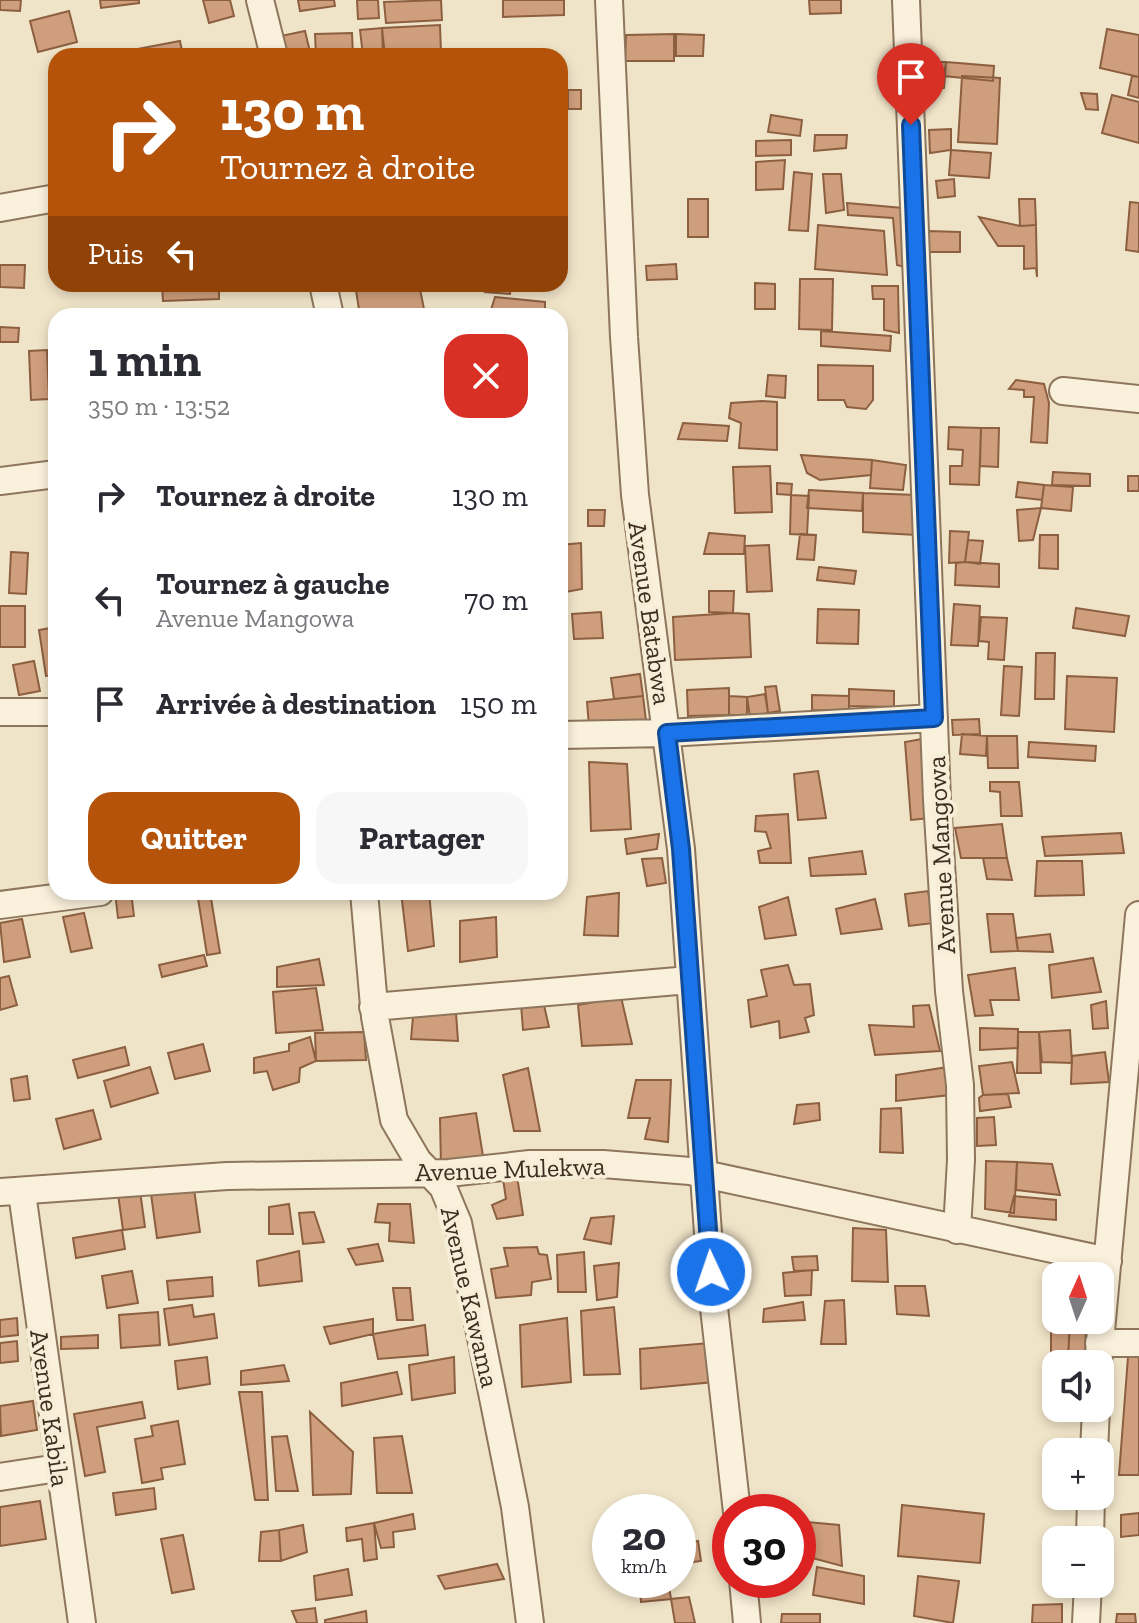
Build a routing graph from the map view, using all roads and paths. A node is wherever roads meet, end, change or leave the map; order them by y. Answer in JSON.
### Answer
{"nodes":[{"id":1,"x":260,"y":0,"type":"edge"},
{"id":2,"x":609,"y":0,"type":"edge"},
{"id":3,"x":906,"y":0,"type":"edge"},
{"id":4,"x":272,"y":48,"type":"edge"},
{"id":5,"x":48,"y":199,"type":"edge"},
{"id":6,"x":0,"y":208,"type":"edge"},
{"id":7,"x":1063,"y":391,"type":"dead end"},
{"id":8,"x":1139,"y":399,"type":"edge"},
{"id":9,"x":48,"y":475,"type":"edge"},
{"id":10,"x":0,"y":481,"type":"edge"},
{"id":11,"x":0,"y":712,"type":"edge"},
{"id":12,"x":48,"y":712,"type":"edge"},
{"id":13,"x":934,"y":718,"type":"junction"},
{"id":14,"x":667,"y":733,"type":"junction"},
{"id":15,"x":568,"y":735,"type":"edge"},
{"id":16,"x":48,"y":899,"type":"edge"},
{"id":17,"x":365,"y":900,"type":"edge"},
{"id":18,"x":0,"y":905,"type":"edge"},
{"id":19,"x":1139,"y":915,"type":"edge"},
{"id":20,"x":689,"y":980,"type":"junction"},
{"id":21,"x":373,"y":1007,"type":"junction"},
{"id":22,"x":1132,"y":1088,"type":"edge"},
{"id":23,"x":430,"y":1173,"type":"junction"},
{"id":24,"x":705,"y":1174,"type":"junction"},
{"id":25,"x":11,"y":1192,"type":"edge"},
{"id":26,"x":957,"y":1230,"type":"junction"},
{"id":27,"x":1108,"y":1261,"type":"junction"},
{"id":28,"x":1139,"y":1343,"type":"edge"},
{"id":29,"x":1099,"y":1350,"type":"edge"},
{"id":30,"x":1114,"y":1350,"type":"edge"},
{"id":31,"x":58,"y":1468,"type":"junction"},
{"id":32,"x":0,"y":1477,"type":"edge"},
{"id":33,"x":735,"y":1494,"type":"edge"},
{"id":34,"x":745,"y":1598,"type":"edge"},
{"id":35,"x":1087,"y":1598,"type":"edge"},
{"id":36,"x":82,"y":1623,"type":"edge"},
{"id":37,"x":530,"y":1623,"type":"edge"},
{"id":38,"x":747,"y":1623,"type":"edge"},
{"id":39,"x":1086,"y":1623,"type":"edge"}],
"edges":[{"from":1,"to":4,"type":"street"},
{"from":2,"to":14,"type":"street","name":"Avenue Batabwa"},
{"from":3,"to":13,"type":"street","name":"Avenue Mangowa"},
{"from":5,"to":6,"type":"street"},
{"from":7,"to":8,"type":"street"},
{"from":9,"to":10,"type":"street"},
{"from":11,"to":12,"type":"street"},
{"from":13,"to":14,"type":"street"},
{"from":13,"to":26,"type":"street","name":"Avenue Mangowa"},
{"from":14,"to":15,"type":"street"},
{"from":14,"to":20,"type":"street","name":"Avenue Batabwa"},
{"from":16,"to":18,"type":"street"},
{"from":17,"to":21,"type":"street","name":"Avenue Kawama"},
{"from":19,"to":22,"type":"street"},
{"from":20,"to":21,"type":"street"},
{"from":20,"to":24,"type":"street","name":"Avenue Batabwa"},
{"from":21,"to":23,"type":"street","name":"Avenue Kawama"},
{"from":22,"to":27,"type":"street"},
{"from":23,"to":24,"type":"street","name":"Avenue Mulekwa"},
{"from":23,"to":25,"type":"street","name":"Avenue Mulekwa"},
{"from":23,"to":37,"type":"street","name":"Avenue Kawama"},
{"from":24,"to":26,"type":"street","name":"Avenue Mulekwa"},
{"from":24,"to":33,"type":"street","name":"Avenue Batabwa"},
{"from":25,"to":31,"type":"street","name":"Avenue Kabila"},
{"from":26,"to":27,"type":"street","name":"Avenue Mulekwa"},
{"from":27,"to":29,"type":"street"},
{"from":28,"to":30,"type":"street"},
{"from":31,"to":32,"type":"street"},
{"from":31,"to":36,"type":"street","name":"Avenue Kabila"},
{"from":34,"to":38,"type":"street"},
{"from":35,"to":39,"type":"street"}]}
